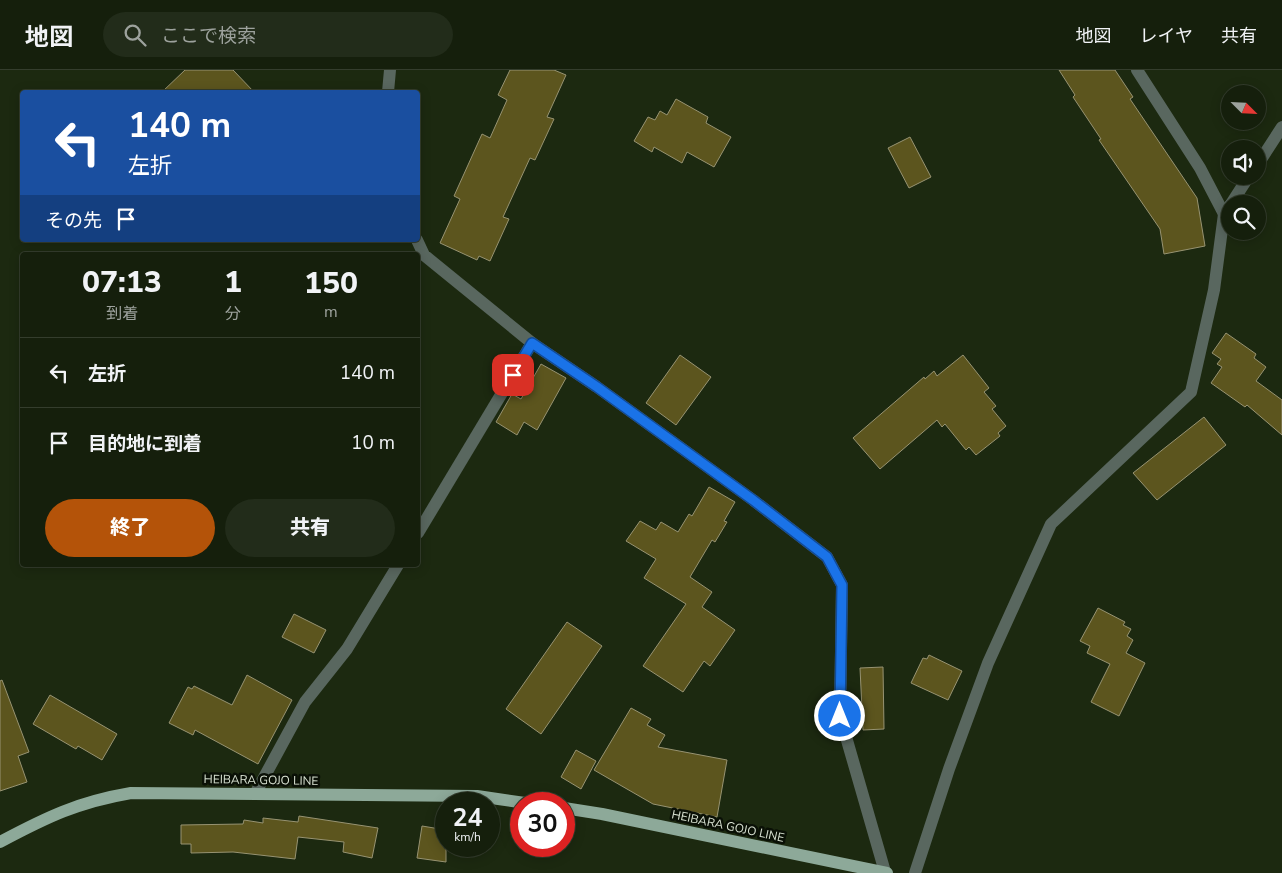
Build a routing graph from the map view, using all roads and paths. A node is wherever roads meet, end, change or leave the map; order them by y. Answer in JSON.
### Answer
{"nodes":[{"id":1,"x":390,"y":70,"type":"edge"},
{"id":2,"x":1137,"y":70,"type":"edge"},
{"id":3,"x":388,"y":90,"type":"edge"},
{"id":4,"x":1282,"y":127,"type":"edge"},
{"id":5,"x":1266,"y":152,"type":"edge"},
{"id":6,"x":1221,"y":198,"type":"edge"},
{"id":7,"x":1223,"y":240,"type":"edge"},
{"id":8,"x":418,"y":242,"type":"edge"},
{"id":9,"x":532,"y":343,"type":"junction"},
{"id":10,"x":420,"y":530,"type":"edge"},
{"id":11,"x":397,"y":567,"type":"edge"},
{"id":12,"x":255,"y":794,"type":"junction"},
{"id":13,"x":510,"y":801,"type":"edge"},
{"id":14,"x":575,"y":810,"type":"edge"},
{"id":15,"x":0,"y":842,"type":"edge"},
{"id":16,"x":886,"y":873,"type":"edge"},
{"id":17,"x":915,"y":873,"type":"edge"}],
"edges":[{"from":1,"to":3,"type":"street"},
{"from":2,"to":6,"type":"street"},
{"from":4,"to":5,"type":"street"},
{"from":7,"to":17,"type":"street"},
{"from":8,"to":9,"type":"street"},
{"from":9,"to":10,"type":"street"},
{"from":9,"to":16,"type":"street"},
{"from":11,"to":12,"type":"street"},
{"from":12,"to":13,"type":"main road","name":"HEIBARA GOJO LINE"},
{"from":12,"to":15,"type":"main road","name":"HEIBARA GOJO LINE"},
{"from":14,"to":16,"type":"main road","name":"HEIBARA GOJO LINE"}]}
